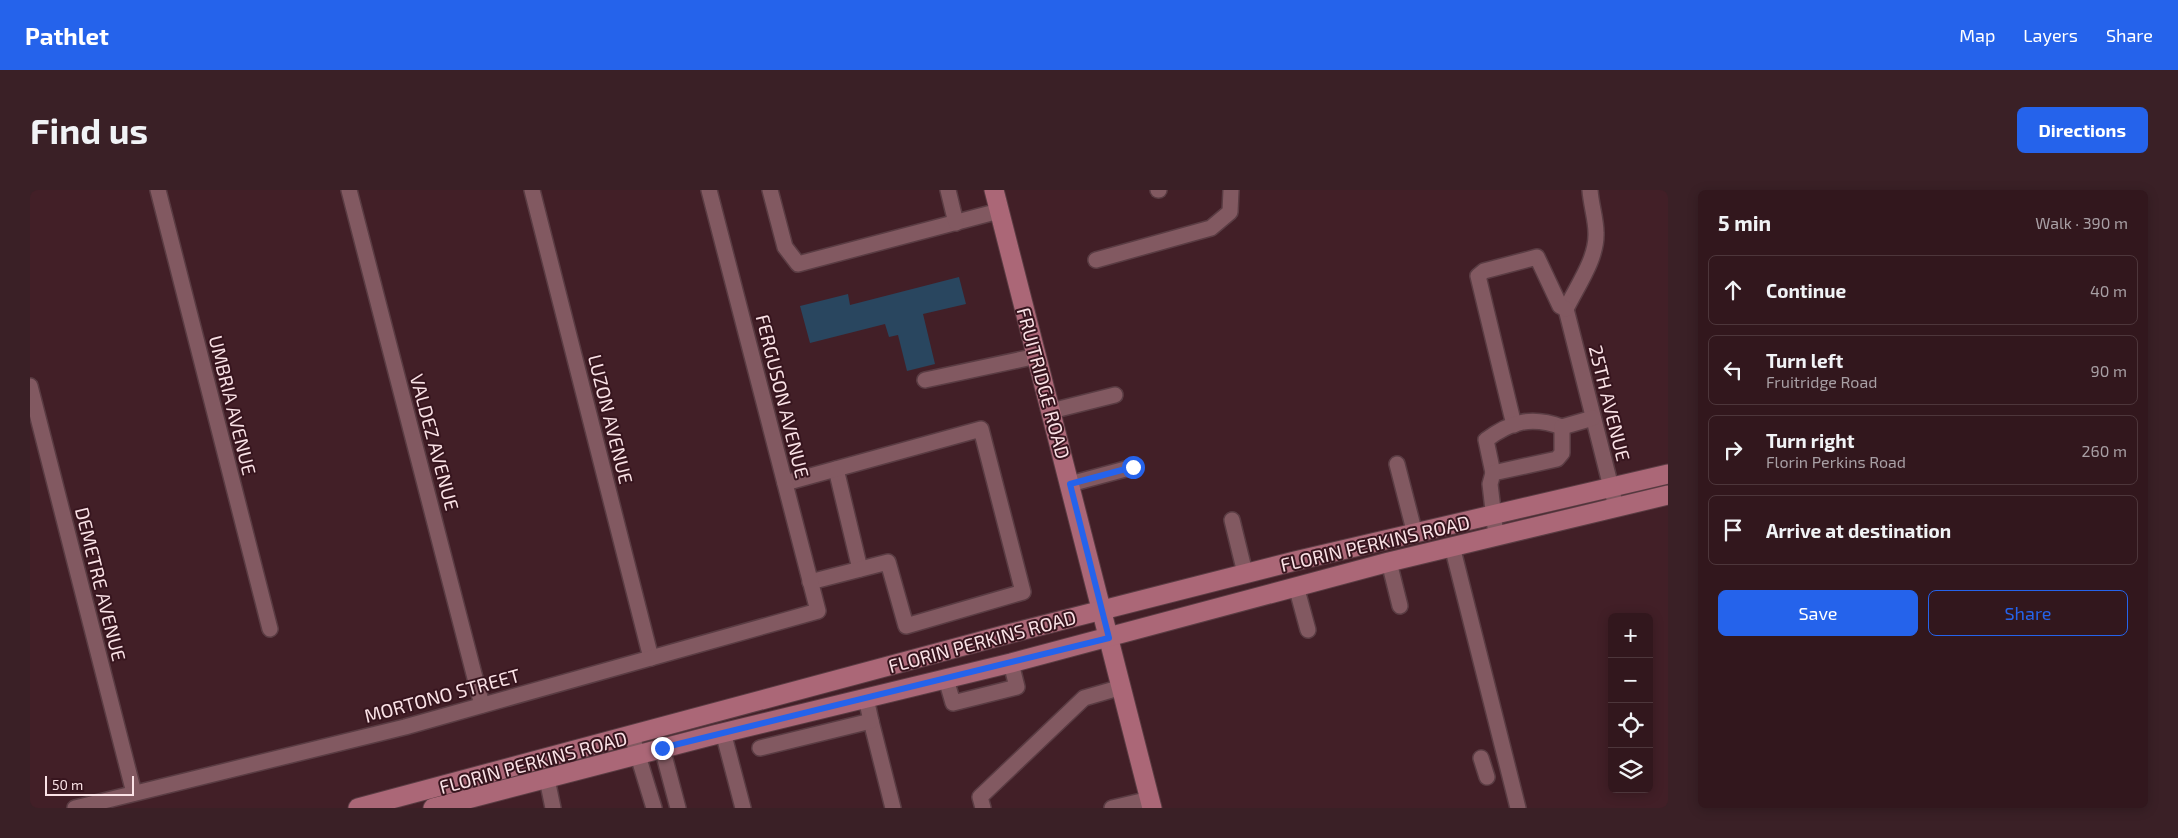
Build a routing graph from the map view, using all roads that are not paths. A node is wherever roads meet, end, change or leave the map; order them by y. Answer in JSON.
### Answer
{"nodes":[{"id":1,"x":158,"y":190,"type":"edge"},
{"id":2,"x":349,"y":190,"type":"edge"},
{"id":3,"x":532,"y":190,"type":"edge"},
{"id":4,"x":709,"y":190,"type":"edge"},
{"id":5,"x":770,"y":190,"type":"edge"},
{"id":6,"x":948,"y":190,"type":"edge"},
{"id":7,"x":994,"y":190,"type":"edge"},
{"id":8,"x":1231,"y":190,"type":"edge"},
{"id":9,"x":1590,"y":190,"type":"edge"},
{"id":10,"x":999,"y":211,"type":"junction"},
{"id":11,"x":956,"y":223,"type":"junction"},
{"id":12,"x":1096,"y":260,"type":"dead end"},
{"id":13,"x":1566,"y":309,"type":"junction"},
{"id":14,"x":1037,"y":356,"type":"junction"},
{"id":15,"x":924,"y":380,"type":"dead end"},
{"id":16,"x":30,"y":386,"type":"edge"},
{"id":17,"x":1115,"y":395,"type":"dead end"},
{"id":18,"x":1051,"y":411,"type":"junction"},
{"id":19,"x":1593,"y":418,"type":"junction"},
{"id":20,"x":1514,"y":425,"type":"junction"},
{"id":21,"x":1562,"y":427,"type":"junction"},
{"id":22,"x":1397,"y":464,"type":"dead end"},
{"id":23,"x":1133,"y":467,"type":"dead end"},
{"id":24,"x":836,"y":469,"type":"junction"},
{"id":25,"x":1493,"y":473,"type":"junction"},
{"id":26,"x":1668,"y":474,"type":"edge"},
{"id":27,"x":785,"y":483,"type":"junction"},
{"id":28,"x":1070,"y":484,"type":"junction"},
{"id":29,"x":1611,"y":487,"type":"junction"},
{"id":30,"x":1668,"y":495,"type":"edge"},
{"id":31,"x":1616,"y":507,"type":"junction"},
{"id":32,"x":1493,"y":516,"type":"junction"},
{"id":33,"x":1232,"y":520,"type":"dead end"},
{"id":34,"x":1414,"y":534,"type":"junction"},
{"id":35,"x":1496,"y":536,"type":"junction"},
{"id":36,"x":1452,"y":546,"type":"junction"},
{"id":37,"x":1327,"y":554,"type":"junction"},
{"id":38,"x":1389,"y":562,"type":"junction"},
{"id":39,"x":860,"y":569,"type":"junction"},
{"id":40,"x":1245,"y":573,"type":"junction"},
{"id":41,"x":810,"y":582,"type":"junction"},
{"id":42,"x":1298,"y":586,"type":"junction"},
{"id":43,"x":1400,"y":606,"type":"dead end"},
{"id":44,"x":1102,"y":610,"type":"junction"},
{"id":45,"x":818,"y":611,"type":"joint"},
{"id":46,"x":270,"y":629,"type":"dead end"},
{"id":47,"x":1308,"y":630,"type":"dead end"},
{"id":48,"x":1109,"y":638,"type":"junction"},
{"id":49,"x":651,"y":658,"type":"junction"},
{"id":50,"x":1011,"y":663,"type":"junction"},
{"id":51,"x":946,"y":679,"type":"junction"},
{"id":52,"x":1122,"y":687,"type":"junction"},
{"id":53,"x":866,"y":698,"type":"junction"},
{"id":54,"x":482,"y":705,"type":"junction"},
{"id":55,"x":871,"y":720,"type":"junction"},
{"id":56,"x":723,"y":732,"type":"junction"},
{"id":57,"x":632,"y":736,"type":"junction"},
{"id":58,"x":662,"y":748,"type":"junction"},
{"id":59,"x":760,"y":748,"type":"dead end"},
{"id":60,"x":638,"y":755,"type":"junction"},
{"id":61,"x":1481,"y":758,"type":"dead end"},
{"id":62,"x":1487,"y":777,"type":"dead end"},
{"id":63,"x":547,"y":779,"type":"junction"},
{"id":64,"x":134,"y":793,"type":"junction"},
{"id":65,"x":398,"y":803,"type":"edge"},
{"id":66,"x":1151,"y":803,"type":"edge"},
{"id":67,"x":437,"y":807,"type":"edge"},
{"id":68,"x":75,"y":808,"type":"edge"},
{"id":69,"x":358,"y":808,"type":"edge"},
{"id":70,"x":553,"y":808,"type":"edge"},
{"id":71,"x":654,"y":808,"type":"edge"},
{"id":72,"x":678,"y":808,"type":"edge"},
{"id":73,"x":743,"y":808,"type":"edge"},
{"id":74,"x":893,"y":808,"type":"edge"},
{"id":75,"x":983,"y":808,"type":"edge"},
{"id":76,"x":1112,"y":808,"type":"edge"},
{"id":77,"x":1518,"y":808,"type":"edge"}],
"edges":[{"from":1,"to":46,"type":"street","name":"UMBRIA AVENUE"},
{"from":2,"to":54,"type":"street","name":"VALDEZ AVENUE"},
{"from":3,"to":49,"type":"street","name":"LUZON AVENUE"},
{"from":4,"to":27,"type":"street","name":"FERGUSON AVENUE"},
{"from":5,"to":11,"type":"street"},
{"from":6,"to":11,"type":"street"},
{"from":7,"to":10,"type":"main road","name":"FRUITRIDGE ROAD"},
{"from":8,"to":12,"type":"street"},
{"from":9,"to":13,"type":"street"},
{"from":10,"to":11,"type":"street"},
{"from":10,"to":14,"type":"main road","name":"FRUITRIDGE ROAD"},
{"from":13,"to":19,"type":"street","name":"25TH AVENUE"},
{"from":13,"to":20,"type":"street"},
{"from":14,"to":15,"type":"street"},
{"from":14,"to":18,"type":"main road","name":"FRUITRIDGE ROAD"},
{"from":16,"to":64,"type":"street","name":"DEMETRE AVENUE"},
{"from":17,"to":18,"type":"street"},
{"from":18,"to":28,"type":"main road","name":"FRUITRIDGE ROAD"},
{"from":19,"to":21,"type":"street"},
{"from":19,"to":29,"type":"street","name":"25TH AVENUE"},
{"from":20,"to":21,"type":"street"},
{"from":20,"to":25,"type":"street"},
{"from":21,"to":25,"type":"street"},
{"from":22,"to":34,"type":"street"},
{"from":23,"to":28,"type":"street"},
{"from":24,"to":27,"type":"street"},
{"from":24,"to":39,"type":"street"},
{"from":24,"to":39,"type":"street"},
{"from":25,"to":32,"type":"street"},
{"from":26,"to":29,"type":"main road","name":"FLORIN PERKINS ROAD"},
{"from":27,"to":41,"type":"street","name":"FERGUSON AVENUE"},
{"from":28,"to":44,"type":"main road","name":"FRUITRIDGE ROAD"},
{"from":29,"to":31,"type":"street","name":"25TH AVENUE"},
{"from":29,"to":32,"type":"main road","name":"FLORIN PERKINS ROAD"},
{"from":30,"to":31,"type":"main road","name":"FLORIN PERKINS ROAD"},
{"from":31,"to":35,"type":"main road","name":"FLORIN PERKINS ROAD"},
{"from":32,"to":34,"type":"main road","name":"FLORIN PERKINS ROAD"},
{"from":32,"to":35,"type":"street"},
{"from":33,"to":40,"type":"street"},
{"from":34,"to":37,"type":"main road","name":"FLORIN PERKINS ROAD"},
{"from":35,"to":36,"type":"main road","name":"FLORIN PERKINS ROAD"},
{"from":36,"to":38,"type":"main road","name":"FLORIN PERKINS ROAD"},
{"from":36,"to":77,"type":"street"},
{"from":37,"to":40,"type":"main road","name":"FLORIN PERKINS ROAD"},
{"from":37,"to":42,"type":"main road"},
{"from":38,"to":42,"type":"main road","name":"FLORIN PERKINS ROAD"},
{"from":38,"to":43,"type":"street"},
{"from":39,"to":41,"type":"street"},
{"from":40,"to":44,"type":"main road","name":"FLORIN PERKINS ROAD"},
{"from":41,"to":45,"type":"street","name":"FERGUSON AVENUE"},
{"from":42,"to":47,"type":"street"},
{"from":42,"to":48,"type":"main road","name":"FLORIN PERKINS ROAD"},
{"from":44,"to":48,"type":"main road","name":"FRUITRIDGE ROAD"},
{"from":44,"to":57,"type":"main road","name":"FLORIN PERKINS ROAD"},
{"from":45,"to":49,"type":"street","name":"MORTONO STREET"},
{"from":48,"to":50,"type":"main road","name":"FLORIN PERKINS ROAD"},
{"from":48,"to":52,"type":"main road","name":"FRUITRIDGE ROAD"},
{"from":49,"to":54,"type":"street","name":"MORTONO STREET"},
{"from":50,"to":51,"type":"main road","name":"FLORIN PERKINS ROAD"},
{"from":50,"to":51,"type":"street"},
{"from":51,"to":53,"type":"main road","name":"FLORIN PERKINS ROAD"},
{"from":52,"to":66,"type":"main road","name":"FRUITRIDGE ROAD"},
{"from":52,"to":75,"type":"street"},
{"from":53,"to":55,"type":"street"},
{"from":53,"to":56,"type":"main road","name":"FLORIN PERKINS ROAD"},
{"from":54,"to":64,"type":"street","name":"MORTONO STREET"},
{"from":55,"to":59,"type":"street"},
{"from":55,"to":74,"type":"street"},
{"from":56,"to":58,"type":"main road","name":"FLORIN PERKINS ROAD"},
{"from":56,"to":73,"type":"street"},
{"from":57,"to":60,"type":"street"},
{"from":57,"to":65,"type":"main road","name":"FLORIN PERKINS ROAD"},
{"from":58,"to":60,"type":"main road","name":"FLORIN PERKINS ROAD"},
{"from":58,"to":72,"type":"street"},
{"from":60,"to":63,"type":"main road","name":"FLORIN PERKINS ROAD"},
{"from":60,"to":71,"type":"street"},
{"from":61,"to":62,"type":"street"},
{"from":63,"to":67,"type":"main road","name":"FLORIN PERKINS ROAD"},
{"from":63,"to":70,"type":"street"},
{"from":64,"to":68,"type":"street","name":"MORTONO STREET"},
{"from":65,"to":69,"type":"main road","name":"FLORIN PERKINS ROAD"},
{"from":66,"to":76,"type":"street"}]}
